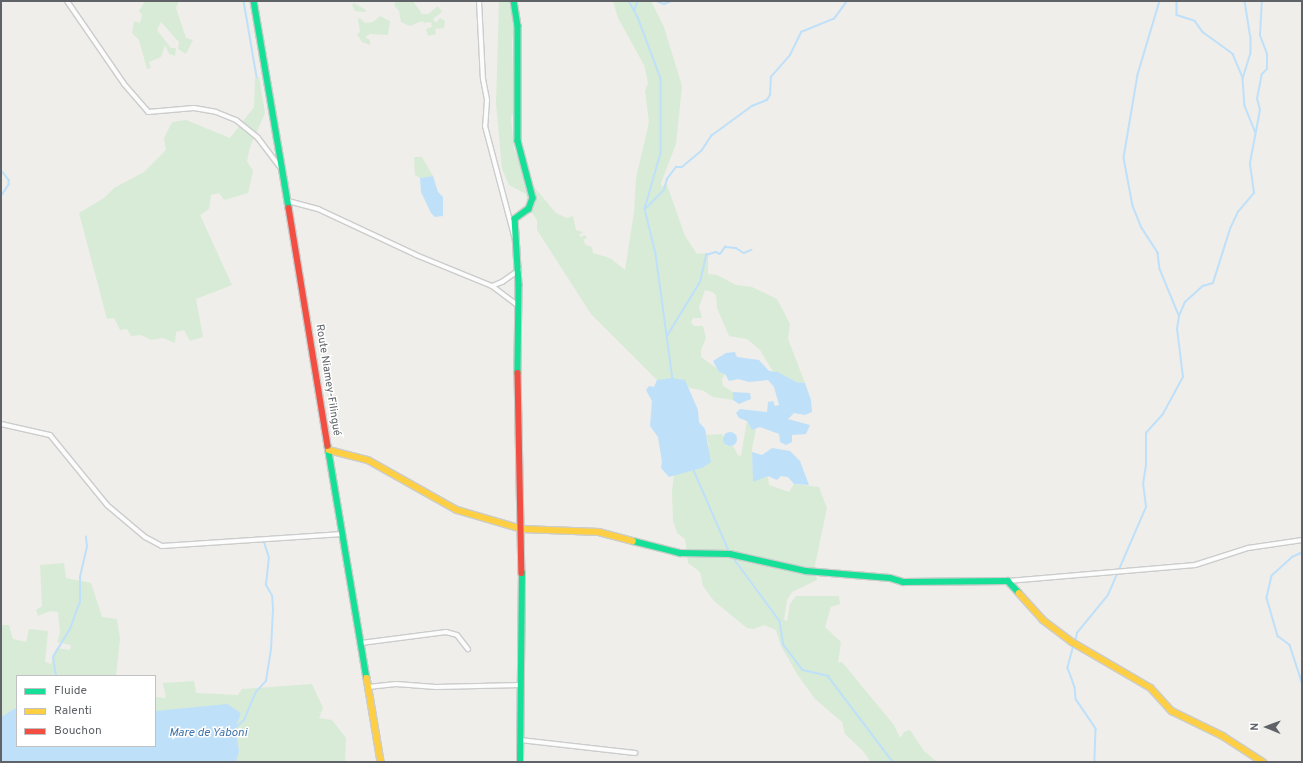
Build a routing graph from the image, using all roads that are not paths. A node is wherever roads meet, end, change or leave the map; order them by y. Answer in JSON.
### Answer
{"nodes":[{"id":1,"x":67,"y":1,"type":"edge"},
{"id":2,"x":254,"y":1,"type":"edge"},
{"id":3,"x":479,"y":1,"type":"edge"},
{"id":4,"x":514,"y":1,"type":"edge"},
{"id":5,"x":283,"y":173,"type":"junction"},
{"id":6,"x":288,"y":201,"type":"junction"},
{"id":7,"x":515,"y":238,"type":"junction"},
{"id":8,"x":519,"y":270,"type":"junction"},
{"id":9,"x":492,"y":286,"type":"junction"},
{"id":10,"x":519,"y":306,"type":"junction"},
{"id":11,"x":1,"y":424,"type":"edge"},
{"id":12,"x":329,"y":450,"type":"junction"},
{"id":13,"x":522,"y":529,"type":"junction"},
{"id":14,"x":343,"y":534,"type":"junction"},
{"id":15,"x":1302,"y":540,"type":"edge"},
{"id":16,"x":1008,"y":581,"type":"junction"},
{"id":17,"x":361,"y":643,"type":"junction"},
{"id":18,"x":468,"y":649,"type":"dead end"},
{"id":19,"x":521,"y":685,"type":"junction"},
{"id":20,"x":368,"y":687,"type":"junction"},
{"id":21,"x":520,"y":740,"type":"junction"},
{"id":22,"x":635,"y":753,"type":"dead end"},
{"id":23,"x":381,"y":762,"type":"edge"},
{"id":24,"x":520,"y":762,"type":"edge"},
{"id":25,"x":1263,"y":762,"type":"edge"}],
"edges":[{"from":1,"to":5,"type":"street"},
{"from":2,"to":5,"type":"street","name":"Route Niamey-Filingué"},
{"from":3,"to":7,"type":"street"},
{"from":4,"to":7,"type":"street"},
{"from":5,"to":6,"type":"street","name":"Route Niamey-Filingué"},
{"from":6,"to":9,"type":"street"},
{"from":6,"to":12,"type":"street","name":"Route Niamey-Filingué"},
{"from":7,"to":8,"type":"street"},
{"from":8,"to":9,"type":"street"},
{"from":8,"to":10,"type":"street"},
{"from":9,"to":10,"type":"street"},
{"from":10,"to":13,"type":"street"},
{"from":11,"to":14,"type":"street"},
{"from":12,"to":13,"type":"street"},
{"from":12,"to":14,"type":"street","name":"Route Niamey-Filingué"},
{"from":13,"to":16,"type":"street"},
{"from":13,"to":19,"type":"street"},
{"from":14,"to":17,"type":"street","name":"Route Niamey-Filingué"},
{"from":15,"to":16,"type":"street"},
{"from":16,"to":25,"type":"street"},
{"from":17,"to":18,"type":"street"},
{"from":17,"to":20,"type":"street","name":"Route Niamey-Filingué"},
{"from":19,"to":20,"type":"street"},
{"from":19,"to":21,"type":"street"},
{"from":20,"to":23,"type":"street","name":"Route Niamey-Filingué"},
{"from":21,"to":22,"type":"street"},
{"from":21,"to":24,"type":"street"}]}
